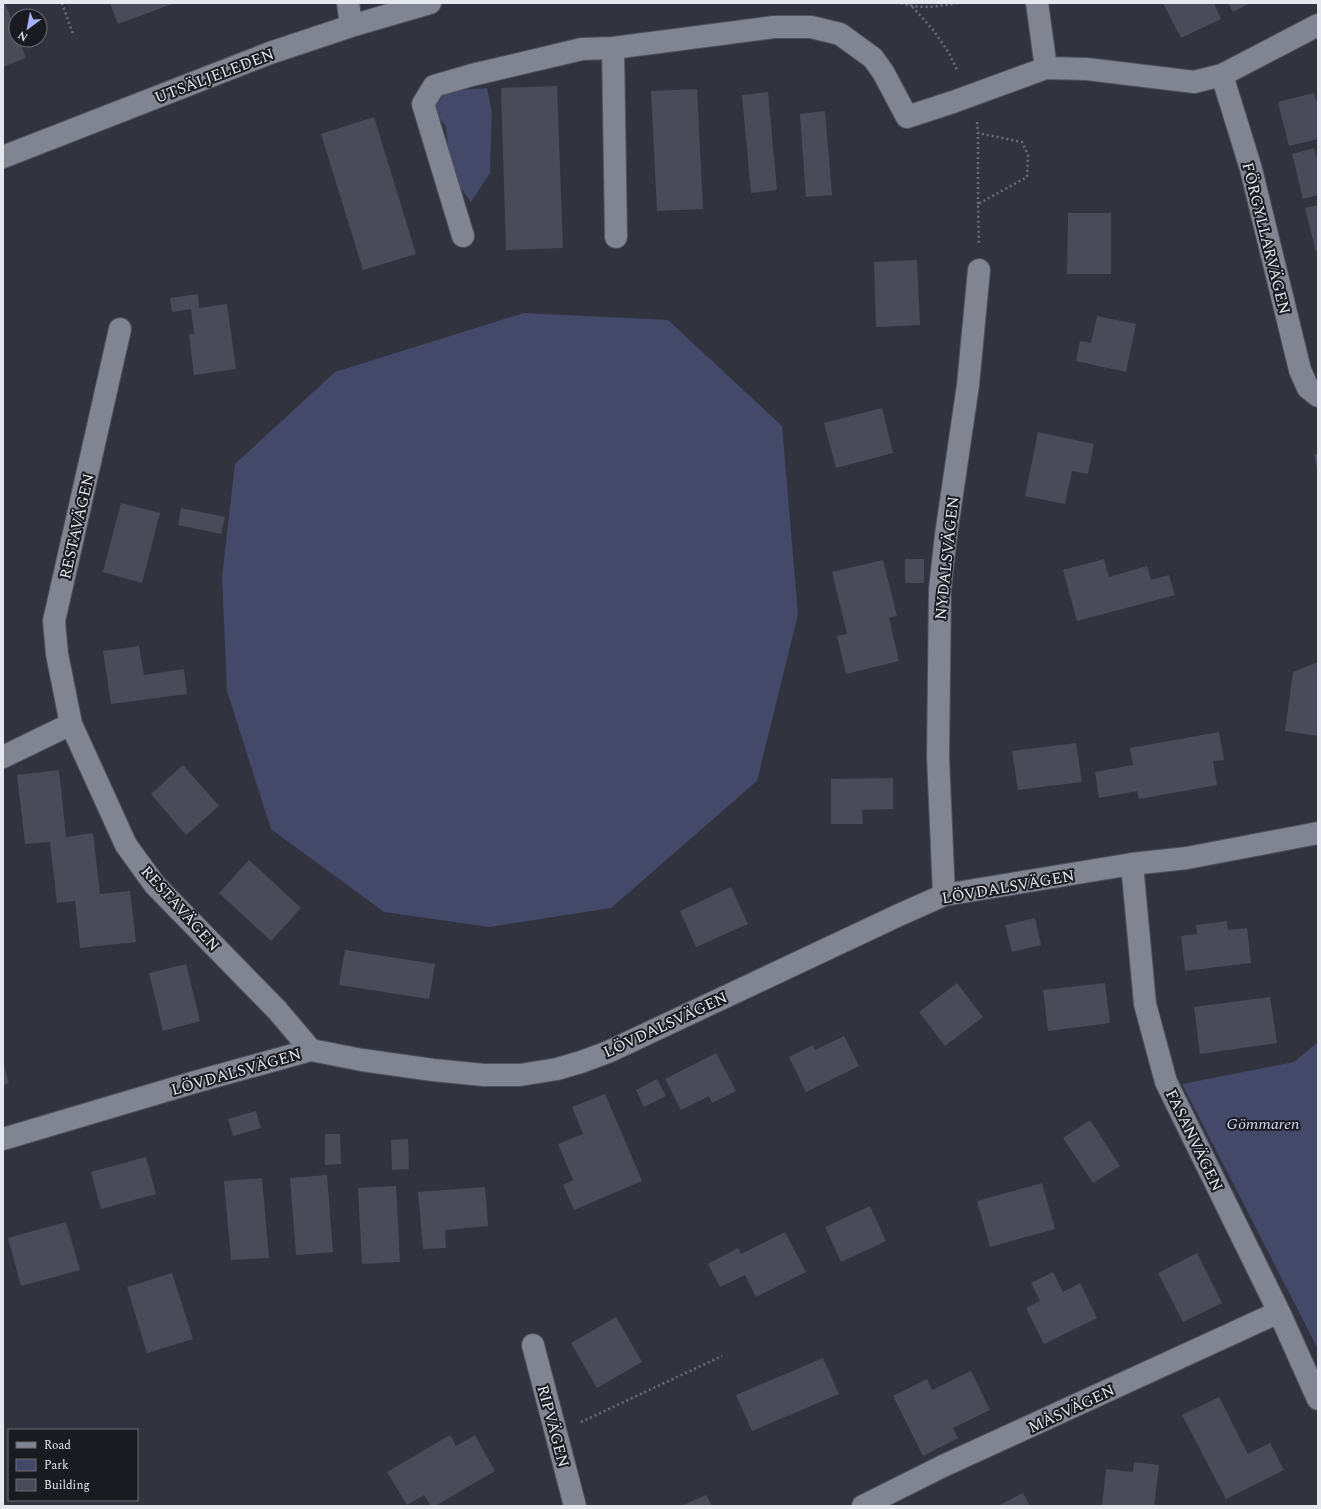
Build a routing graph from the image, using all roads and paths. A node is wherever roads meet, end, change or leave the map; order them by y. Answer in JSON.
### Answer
{"nodes":[{"id":1,"x":62,"y":3,"type":"edge"},
{"id":2,"x":348,"y":3,"type":"edge"},
{"id":3,"x":430,"y":3,"type":"edge"},
{"id":4,"x":901,"y":3,"type":"edge"},
{"id":5,"x":909,"y":3,"type":"edge"},
{"id":6,"x":957,"y":3,"type":"edge"},
{"id":7,"x":1037,"y":3,"type":"edge"},
{"id":8,"x":912,"y":7,"type":"junction"},
{"id":9,"x":1318,"y":25,"type":"edge"},
{"id":10,"x":351,"y":26,"type":"junction"},
{"id":11,"x":73,"y":34,"type":"dead end"},
{"id":12,"x":613,"y":48,"type":"junction"},
{"id":13,"x":1046,"y":68,"type":"junction"},
{"id":14,"x":959,"y":75,"type":"dead end"},
{"id":15,"x":1222,"y":75,"type":"junction"},
{"id":16,"x":977,"y":117,"type":"dead end"},
{"id":17,"x":978,"y":133,"type":"junction"},
{"id":18,"x":3,"y":157,"type":"edge"},
{"id":19,"x":978,"y":204,"type":"junction"},
{"id":20,"x":463,"y":236,"type":"dead end"},
{"id":21,"x":616,"y":237,"type":"dead end"},
{"id":22,"x":979,"y":270,"type":"joint"},
{"id":23,"x":120,"y":329,"type":"dead end"},
{"id":24,"x":1318,"y":396,"type":"edge"},
{"id":25,"x":72,"y":724,"type":"junction"},
{"id":26,"x":3,"y":757,"type":"edge"},
{"id":27,"x":1318,"y":832,"type":"edge"},
{"id":28,"x":1132,"y":864,"type":"junction"},
{"id":29,"x":944,"y":895,"type":"junction"},
{"id":30,"x":311,"y":1050,"type":"junction"},
{"id":31,"x":3,"y":1139,"type":"edge"},
{"id":32,"x":1279,"y":1312,"type":"junction"},
{"id":33,"x":533,"y":1345,"type":"dead end"},
{"id":34,"x":722,"y":1356,"type":"dead end"},
{"id":35,"x":1318,"y":1399,"type":"edge"},
{"id":36,"x":557,"y":1434,"type":"junction"},
{"id":37,"x":575,"y":1506,"type":"edge"},
{"id":38,"x":863,"y":1506,"type":"edge"}],
"edges":[{"from":1,"to":11,"type":"path"},
{"from":2,"to":10,"type":"street"},
{"from":3,"to":10,"type":"street","name":"UTSÄLJELEDEN"},
{"from":4,"to":8,"type":"path"},
{"from":5,"to":8,"type":"path"},
{"from":6,"to":8,"type":"path"},
{"from":7,"to":13,"type":"street"},
{"from":8,"to":14,"type":"path"},
{"from":9,"to":15,"type":"street"},
{"from":10,"to":18,"type":"street","name":"UTSÄLJELEDEN"},
{"from":12,"to":13,"type":"street"},
{"from":12,"to":20,"type":"street"},
{"from":12,"to":21,"type":"street"},
{"from":13,"to":15,"type":"street"},
{"from":15,"to":24,"type":"street","name":"FÖRGYLLARVÄGEN"},
{"from":16,"to":17,"type":"path"},
{"from":17,"to":19,"type":"path"},
{"from":17,"to":19,"type":"path"},
{"from":19,"to":22,"type":"path"},
{"from":22,"to":29,"type":"street","name":"NYDALSVÄGEN"},
{"from":23,"to":25,"type":"street","name":"RESTAVÄGEN"},
{"from":25,"to":26,"type":"street"},
{"from":25,"to":30,"type":"street","name":"RESTAVÄGEN"},
{"from":27,"to":28,"type":"street","name":"LÖVDALSVÄGEN"},
{"from":28,"to":29,"type":"street","name":"LÖVDALSVÄGEN"},
{"from":28,"to":32,"type":"street","name":"FASANVÄGEN"},
{"from":29,"to":30,"type":"street","name":"LÖVDALSVÄGEN"},
{"from":30,"to":31,"type":"street","name":"LÖVDALSVÄGEN"},
{"from":32,"to":35,"type":"street","name":"FASANVÄGEN"},
{"from":32,"to":38,"type":"street","name":"MÅSVÄGEN"},
{"from":33,"to":36,"type":"street","name":"RIPVÄGEN"},
{"from":34,"to":36,"type":"path"},
{"from":36,"to":37,"type":"street","name":"RIPVÄGEN"}]}
